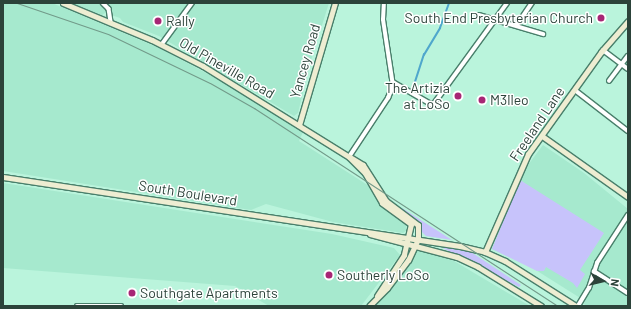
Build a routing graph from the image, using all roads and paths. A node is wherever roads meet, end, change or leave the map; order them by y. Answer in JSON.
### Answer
{"nodes":[{"id":1,"x":63,"y":3,"type":"edge"},
{"id":2,"x":102,"y":3,"type":"edge"},
{"id":3,"x":192,"y":3,"type":"edge"},
{"id":4,"x":335,"y":3,"type":"edge"},
{"id":5,"x":384,"y":3,"type":"edge"},
{"id":6,"x":507,"y":3,"type":"edge"},
{"id":7,"x":532,"y":3,"type":"edge"},
{"id":8,"x":479,"y":15,"type":"dead end"},
{"id":9,"x":495,"y":18,"type":"junction"},
{"id":10,"x":628,"y":21,"type":"edge"},
{"id":11,"x":111,"y":22,"type":"junction"},
{"id":12,"x":517,"y":25,"type":"junction"},
{"id":13,"x":543,"y":34,"type":"dead end"},
{"id":14,"x":162,"y":44,"type":"junction"},
{"id":15,"x":603,"y":50,"type":"junction"},
{"id":16,"x":628,"y":56,"type":"edge"},
{"id":17,"x":622,"y":64,"type":"junction"},
{"id":18,"x":628,"y":69,"type":"edge"},
{"id":19,"x":609,"y":81,"type":"dead end"},
{"id":20,"x":393,"y":82,"type":"junction"},
{"id":21,"x":575,"y":90,"type":"junction"},
{"id":22,"x":299,"y":125,"type":"junction"},
{"id":23,"x":628,"y":131,"type":"edge"},
{"id":24,"x":542,"y":136,"type":"junction"},
{"id":25,"x":349,"y":157,"type":"junction"},
{"id":26,"x":3,"y":177,"type":"edge"},
{"id":27,"x":628,"y":198,"type":"edge"},
{"id":28,"x":628,"y":215,"type":"edge"},
{"id":29,"x":369,"y":234,"type":"junction"},
{"id":30,"x":409,"y":238,"type":"junction"},
{"id":31,"x":418,"y":239,"type":"junction"},
{"id":32,"x":407,"y":244,"type":"junction"},
{"id":33,"x":415,"y":246,"type":"junction"},
{"id":34,"x":486,"y":252,"type":"junction"},
{"id":35,"x":594,"y":271,"type":"junction"},
{"id":36,"x":628,"y":293,"type":"edge"},
{"id":37,"x":377,"y":296,"type":"junction"},
{"id":38,"x":77,"y":306,"type":"edge"},
{"id":39,"x":121,"y":306,"type":"edge"},
{"id":40,"x":368,"y":306,"type":"edge"},
{"id":41,"x":541,"y":306,"type":"edge"},
{"id":42,"x":577,"y":306,"type":"edge"}],
"edges":[{"from":1,"to":11,"type":"street","name":"Old Pineville Road"},
{"from":2,"to":11,"type":"street"},
{"from":3,"to":14,"type":"street"},
{"from":4,"to":22,"type":"street","name":"Yancey Road"},
{"from":5,"to":20,"type":"street"},
{"from":6,"to":9,"type":"street"},
{"from":7,"to":12,"type":"street"},
{"from":8,"to":9,"type":"street"},
{"from":9,"to":12,"type":"street"},
{"from":9,"to":20,"type":"street"},
{"from":10,"to":15,"type":"street","name":"Freeland Lane"},
{"from":11,"to":14,"type":"street","name":"Old Pineville Road"},
{"from":12,"to":13,"type":"street"},
{"from":14,"to":22,"type":"street","name":"Old Pineville Road"},
{"from":15,"to":17,"type":"street"},
{"from":15,"to":21,"type":"street","name":"Freeland Lane"},
{"from":16,"to":17,"type":"street"},
{"from":17,"to":18,"type":"street"},
{"from":17,"to":19,"type":"street"},
{"from":20,"to":25,"type":"street"},
{"from":21,"to":23,"type":"street"},
{"from":21,"to":24,"type":"street","name":"Freeland Lane"},
{"from":22,"to":25,"type":"street","name":"Old Pineville Road"},
{"from":24,"to":27,"type":"street"},
{"from":24,"to":34,"type":"street","name":"Freeland Lane"},
{"from":25,"to":30,"type":"street","name":"Old Pineville Road"},
{"from":25,"to":31,"type":"street","name":"Old Pineville Road"},
{"from":26,"to":29,"type":"street","name":"South Boulevard"},
{"from":28,"to":35,"type":"street"},
{"from":29,"to":30,"type":"street","name":"South Boulevard"},
{"from":29,"to":32,"type":"street","name":"South Boulevard"},
{"from":30,"to":31,"type":"street","name":"South Boulevard"},
{"from":30,"to":32,"type":"street"},
{"from":31,"to":33,"type":"street"},
{"from":31,"to":34,"type":"street","name":"South Boulevard"},
{"from":32,"to":33,"type":"street","name":"South Boulevard"},
{"from":32,"to":37,"type":"street"},
{"from":33,"to":37,"type":"street"},
{"from":33,"to":41,"type":"street","name":"South Boulevard"},
{"from":34,"to":42,"type":"street","name":"South Boulevard"},
{"from":35,"to":36,"type":"street"},
{"from":35,"to":42,"type":"street"},
{"from":37,"to":40,"type":"street"},
{"from":38,"to":39,"type":"street"}]}
